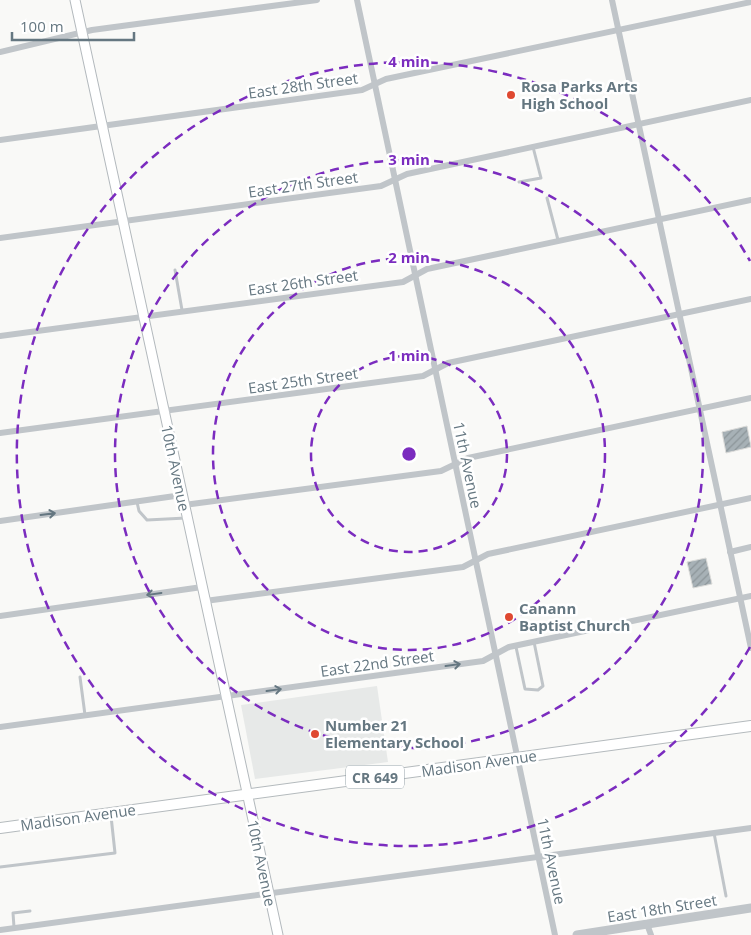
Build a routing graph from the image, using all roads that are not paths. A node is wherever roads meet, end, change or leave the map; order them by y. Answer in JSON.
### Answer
{"nodes":[{"id":1,"x":75,"y":0,"type":"edge"},
{"id":2,"x":317,"y":0,"type":"edge"},
{"id":3,"x":357,"y":0,"type":"edge"},
{"id":4,"x":612,"y":0,"type":"edge"},
{"id":5,"x":751,"y":2,"type":"edge"},
{"id":6,"x":618,"y":29,"type":"junction"},
{"id":7,"x":82,"y":33,"type":"junction"},
{"id":8,"x":0,"y":52,"type":"edge"},
{"id":9,"x":375,"y":84,"type":"junction"},
{"id":10,"x":751,"y":100,"type":"edge"},
{"id":11,"x":638,"y":123,"type":"junction"},
{"id":12,"x":102,"y":126,"type":"junction"},
{"id":13,"x":0,"y":140,"type":"edge"},
{"id":14,"x":533,"y":147,"type":"junction"},
{"id":15,"x":395,"y":180,"type":"junction"},
{"id":16,"x":519,"y":182,"type":"dead end"},
{"id":17,"x":546,"y":198,"type":"dead end"},
{"id":18,"x":751,"y":200,"type":"edge"},
{"id":19,"x":659,"y":219,"type":"junction"},
{"id":20,"x":122,"y":221,"type":"junction"},
{"id":21,"x":0,"y":238,"type":"edge"},
{"id":22,"x":558,"y":241,"type":"junction"},
{"id":23,"x":175,"y":270,"type":"dead end"},
{"id":24,"x":415,"y":275,"type":"junction"},
{"id":25,"x":751,"y":299,"type":"edge"},
{"id":26,"x":182,"y":311,"type":"junction"},
{"id":27,"x":679,"y":314,"type":"junction"},
{"id":28,"x":143,"y":316,"type":"junction"},
{"id":29,"x":0,"y":336,"type":"edge"},
{"id":30,"x":436,"y":370,"type":"junction"},
{"id":31,"x":751,"y":398,"type":"edge"},
{"id":32,"x":700,"y":408,"type":"junction"},
{"id":33,"x":164,"y":411,"type":"junction"},
{"id":34,"x":0,"y":433,"type":"edge"},
{"id":35,"x":455,"y":464,"type":"junction"},
{"id":36,"x":182,"y":495,"type":"junction"},
{"id":37,"x":751,"y":498,"type":"edge"},
{"id":38,"x":137,"y":502,"type":"junction"},
{"id":39,"x":720,"y":504,"type":"junction"},
{"id":40,"x":184,"y":505,"type":"junction"},
{"id":41,"x":187,"y":518,"type":"junction"},
{"id":42,"x":0,"y":521,"type":"edge"},
{"id":43,"x":751,"y":548,"type":"edge"},
{"id":44,"x":730,"y":552,"type":"junction"},
{"id":45,"x":476,"y":560,"type":"junction"},
{"id":46,"x":202,"y":587,"type":"junction"},
{"id":47,"x":751,"y":596,"type":"edge"},
{"id":48,"x":740,"y":598,"type":"junction"},
{"id":49,"x":205,"y":601,"type":"junction"},
{"id":50,"x":0,"y":616,"type":"edge"},
{"id":51,"x":534,"y":642,"type":"junction"},
{"id":52,"x":516,"y":646,"type":"junction"},
{"id":53,"x":751,"y":648,"type":"edge"},
{"id":54,"x":496,"y":654,"type":"junction"},
{"id":55,"x":80,"y":676,"type":"dead end"},
{"id":56,"x":226,"y":696,"type":"junction"},
{"id":57,"x":85,"y":716,"type":"junction"},
{"id":58,"x":751,"y":726,"type":"edge"},
{"id":59,"x":0,"y":727,"type":"edge"},
{"id":60,"x":518,"y":757,"type":"junction"},
{"id":61,"x":247,"y":794,"type":"junction"},
{"id":62,"x":111,"y":813,"type":"junction"},
{"id":63,"x":0,"y":828,"type":"edge"},
{"id":64,"x":751,"y":828,"type":"edge"},
{"id":65,"x":714,"y":833,"type":"junction"},
{"id":66,"x":539,"y":857,"type":"junction"},
{"id":67,"x":0,"y":867,"type":"edge"},
{"id":68,"x":269,"y":894,"type":"junction"},
{"id":69,"x":726,"y":896,"type":"dead end"},
{"id":70,"x":751,"y":908,"type":"edge"},
{"id":71,"x":30,"y":911,"type":"dead end"},
{"id":72,"x":647,"y":924,"type":"junction"},
{"id":73,"x":14,"y":928,"type":"junction"},
{"id":74,"x":0,"y":930,"type":"edge"},
{"id":75,"x":278,"y":935,"type":"edge"},
{"id":76,"x":555,"y":935,"type":"edge"},
{"id":77,"x":578,"y":935,"type":"edge"},
{"id":78,"x":651,"y":935,"type":"edge"}],
"edges":[{"from":1,"to":7,"type":"main road","name":"10th Avenue"},
{"from":2,"to":7,"type":"street"},
{"from":3,"to":9,"type":"street","name":"11th Avenue"},
{"from":4,"to":6,"type":"street"},
{"from":5,"to":6,"type":"street","name":"East 28th Street"},
{"from":6,"to":9,"type":"street","name":"East 28th Street"},
{"from":6,"to":11,"type":"street"},
{"from":7,"to":8,"type":"street"},
{"from":7,"to":12,"type":"main road","name":"10th Avenue"},
{"from":9,"to":12,"type":"street","name":"East 28th Street"},
{"from":9,"to":15,"type":"street","name":"11th Avenue"},
{"from":10,"to":11,"type":"street","name":"East 27th Street"},
{"from":11,"to":14,"type":"street","name":"East 27th Street"},
{"from":11,"to":19,"type":"street"},
{"from":12,"to":13,"type":"street","name":"East 28th Street"},
{"from":12,"to":20,"type":"main road","name":"10th Avenue"},
{"from":14,"to":15,"type":"street","name":"East 27th Street"},
{"from":14,"to":16,"type":"lane"},
{"from":15,"to":20,"type":"street","name":"East 27th Street"},
{"from":15,"to":24,"type":"street","name":"11th Avenue"},
{"from":17,"to":22,"type":"lane"},
{"from":18,"to":19,"type":"street","name":"East 26th Street"},
{"from":19,"to":22,"type":"street","name":"East 26th Street"},
{"from":19,"to":27,"type":"street"},
{"from":20,"to":21,"type":"street","name":"East 27th Street"},
{"from":20,"to":28,"type":"main road","name":"10th Avenue"},
{"from":22,"to":24,"type":"street","name":"East 26th Street"},
{"from":23,"to":26,"type":"lane"},
{"from":24,"to":26,"type":"street","name":"East 26th Street"},
{"from":24,"to":30,"type":"street","name":"11th Avenue"},
{"from":25,"to":27,"type":"street","name":"East 25th Street"},
{"from":26,"to":28,"type":"street","name":"East 26th Street"},
{"from":27,"to":30,"type":"street","name":"East 25th Street"},
{"from":27,"to":32,"type":"street"},
{"from":28,"to":29,"type":"street","name":"East 26th Street"},
{"from":28,"to":33,"type":"main road","name":"10th Avenue"},
{"from":30,"to":33,"type":"street","name":"East 25th Street"},
{"from":30,"to":35,"type":"street","name":"11th Avenue"},
{"from":31,"to":32,"type":"street"},
{"from":32,"to":35,"type":"street"},
{"from":32,"to":39,"type":"street"},
{"from":33,"to":34,"type":"street","name":"East 25th Street"},
{"from":33,"to":36,"type":"main road","name":"10th Avenue"},
{"from":35,"to":40,"type":"street"},
{"from":35,"to":45,"type":"street","name":"11th Avenue"},
{"from":36,"to":38,"type":"street"},
{"from":36,"to":40,"type":"main road","name":"10th Avenue"},
{"from":37,"to":39,"type":"street"},
{"from":38,"to":41,"type":"lane"},
{"from":42,"to":38,"type":"street","one_way":true},
{"from":39,"to":44,"type":"street"},
{"from":39,"to":45,"type":"street"},
{"from":40,"to":41,"type":"main road","name":"10th Avenue"},
{"from":41,"to":46,"type":"main road","name":"10th Avenue"},
{"from":43,"to":44,"type":"street"},
{"from":44,"to":48,"type":"street"},
{"from":45,"to":49,"type":"street"},
{"from":45,"to":54,"type":"street","name":"11th Avenue"},
{"from":46,"to":49,"type":"main road","name":"10th Avenue"},
{"from":46,"to":50,"type":"street","one_way":true},
{"from":47,"to":48,"type":"street","name":"East 22nd Street"},
{"from":48,"to":51,"type":"street","name":"East 22nd Street"},
{"from":48,"to":53,"type":"street"},
{"from":49,"to":56,"type":"main road","name":"10th Avenue"},
{"from":51,"to":52,"type":"street","name":"East 22nd Street"},
{"from":51,"to":52,"type":"lane"},
{"from":52,"to":54,"type":"street","name":"East 22nd Street"},
{"from":56,"to":54,"type":"street","name":"East 22nd Street","one_way":true},
{"from":54,"to":60,"type":"street","name":"11th Avenue"},
{"from":55,"to":57,"type":"lane"},
{"from":56,"to":57,"type":"street","name":"East 22nd Street"},
{"from":56,"to":61,"type":"main road","name":"10th Avenue"},
{"from":57,"to":59,"type":"street","name":"East 22nd Street"},
{"from":58,"to":60,"type":"main road","name":"Madison Avenue","number":"CR 649"},
{"from":60,"to":61,"type":"main road","name":"Madison Avenue","number":"CR 649"},
{"from":60,"to":66,"type":"street","name":"11th Avenue"},
{"from":61,"to":62,"type":"main road","name":"Madison Avenue","number":"CR 649"},
{"from":61,"to":68,"type":"main road","name":"10th Avenue"},
{"from":62,"to":63,"type":"main road","name":"Madison Avenue","number":"CR 649"},
{"from":62,"to":67,"type":"lane"},
{"from":64,"to":65,"type":"street"},
{"from":65,"to":66,"type":"street"},
{"from":65,"to":69,"type":"lane"},
{"from":66,"to":68,"type":"street"},
{"from":66,"to":76,"type":"street","name":"11th Avenue"},
{"from":68,"to":73,"type":"street"},
{"from":68,"to":75,"type":"main road","name":"10th Avenue"},
{"from":70,"to":72,"type":"street","name":"East 18th Street"},
{"from":71,"to":73,"type":"lane"},
{"from":72,"to":77,"type":"street","name":"East 18th Street"},
{"from":72,"to":78,"type":"street"},
{"from":73,"to":74,"type":"street"}]}
